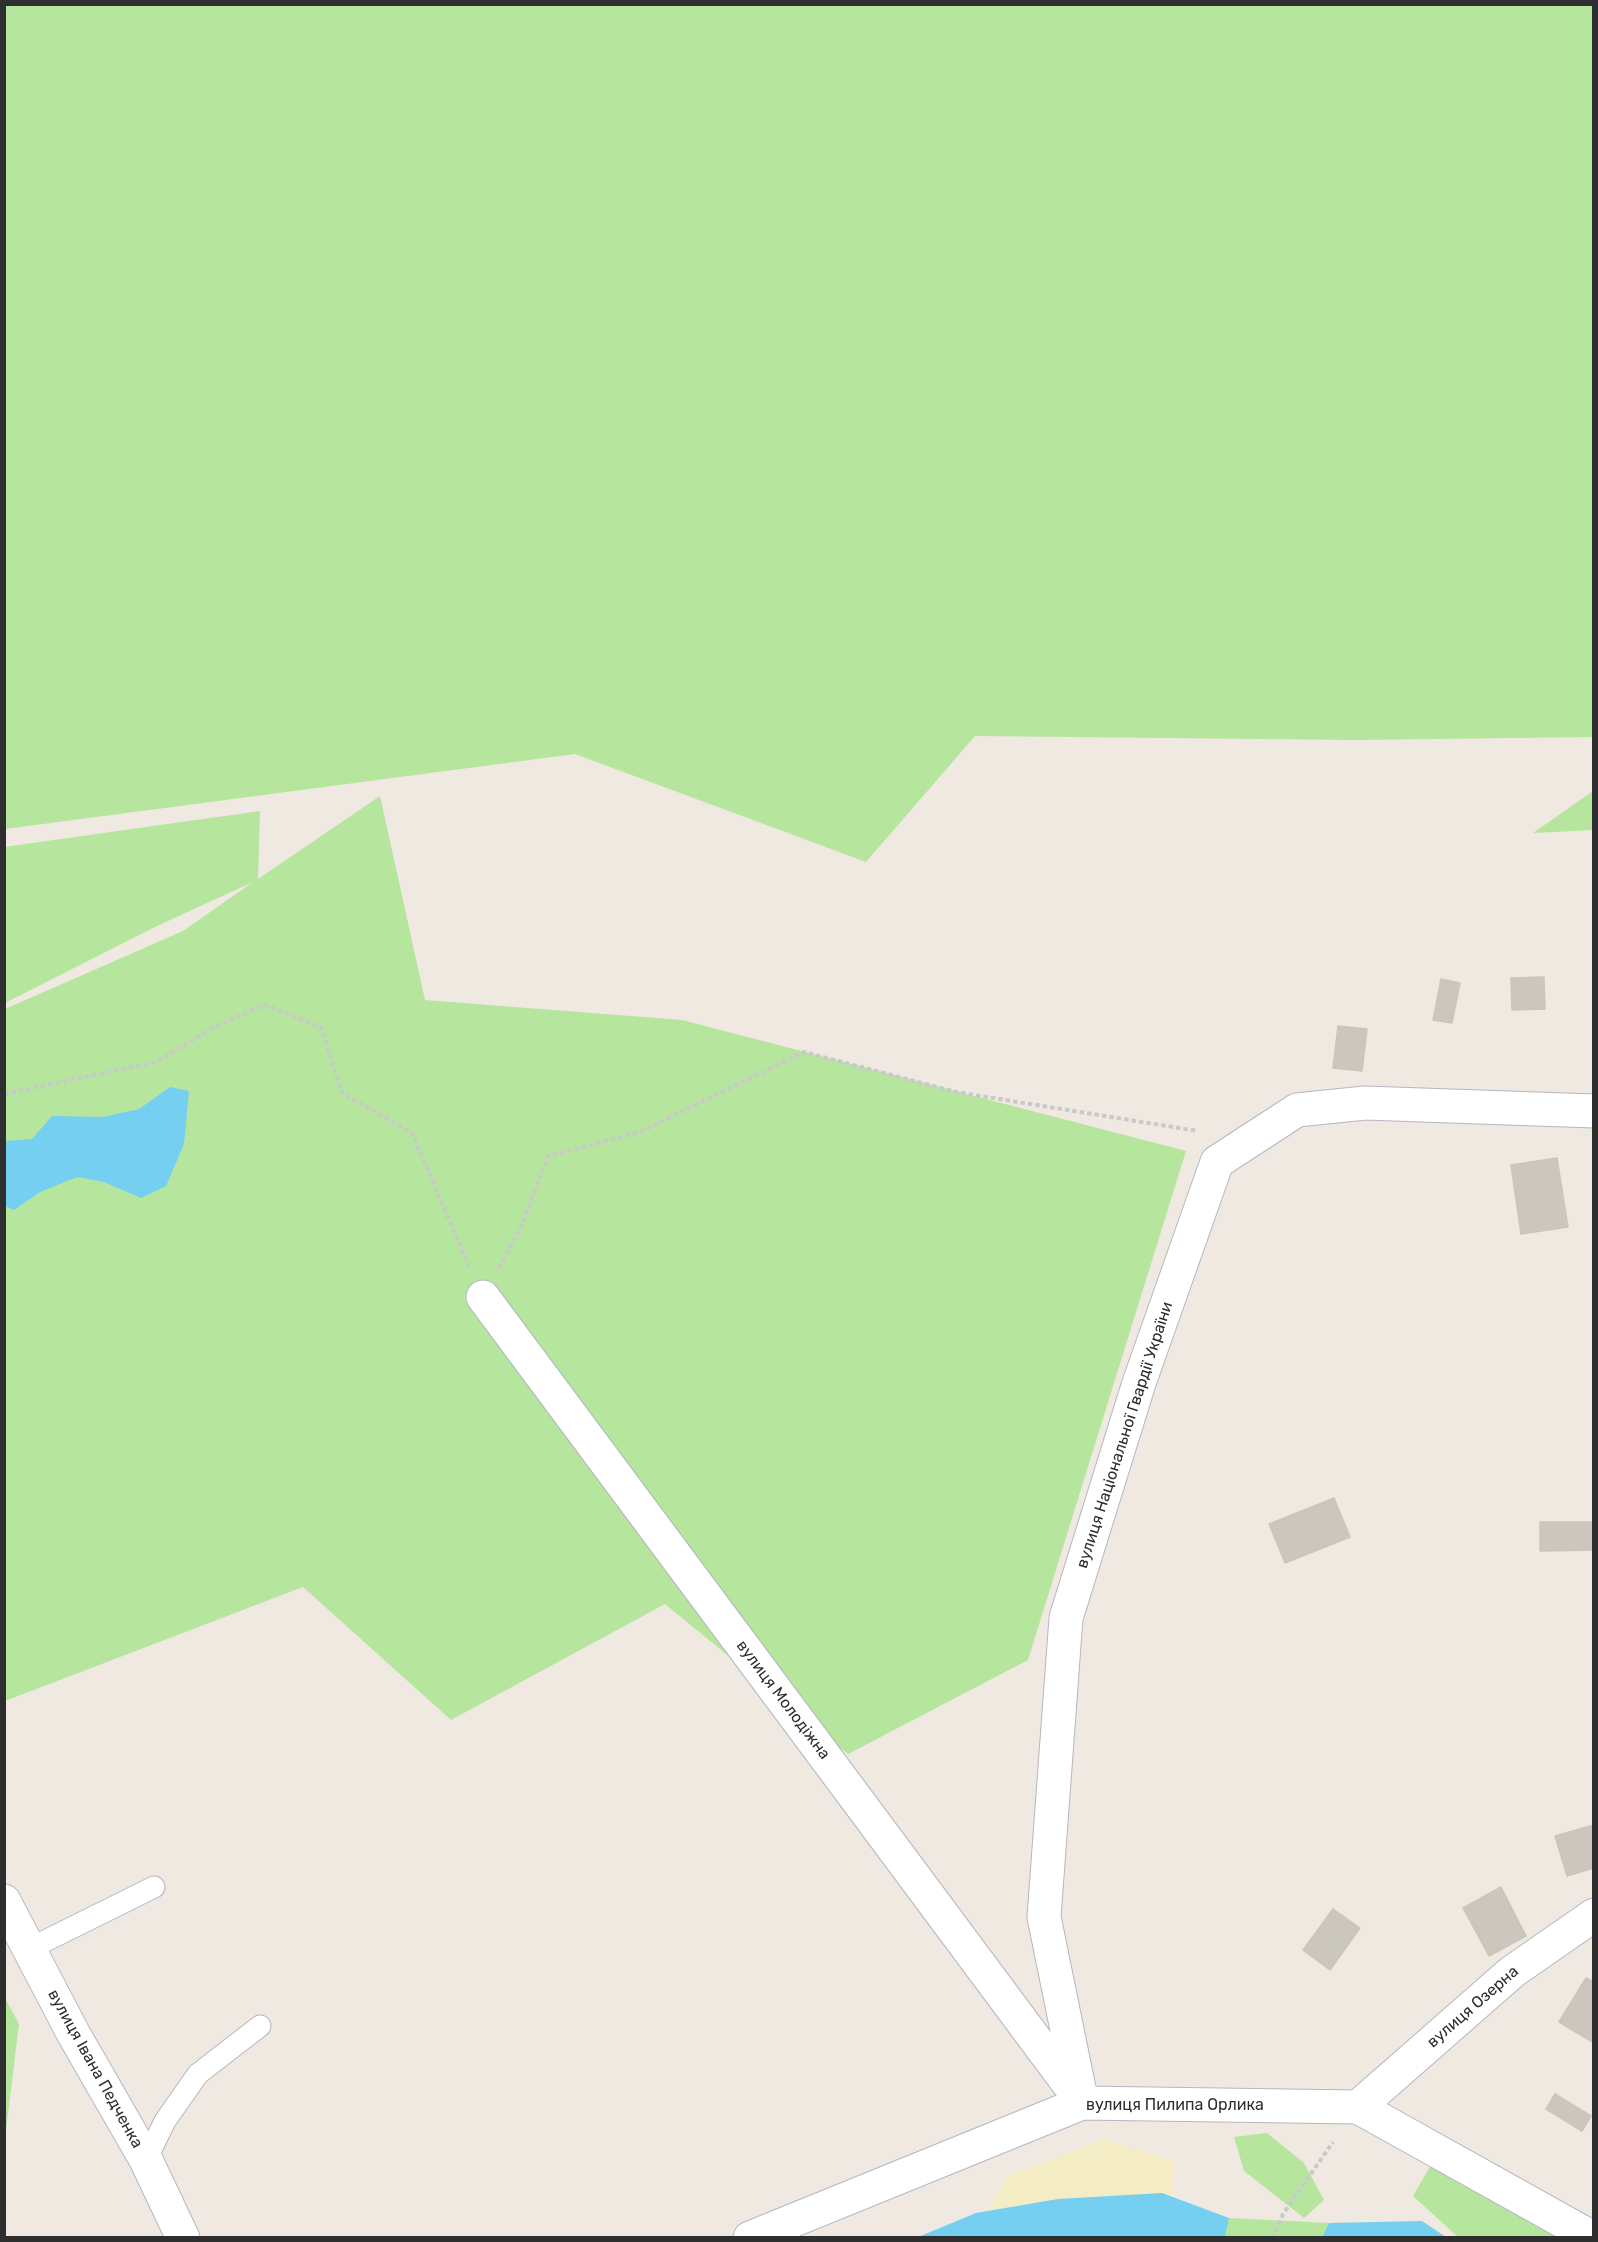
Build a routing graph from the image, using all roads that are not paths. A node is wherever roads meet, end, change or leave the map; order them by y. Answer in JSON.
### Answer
{"nodes":[{"id":1,"x":1593,"y":1111,"type":"edge"},
{"id":2,"x":483,"y":1297,"type":"road end"},
{"id":3,"x":154,"y":1887,"type":"dead end"},
{"id":4,"x":4,"y":1901,"type":"edge"},
{"id":5,"x":1593,"y":1915,"type":"edge"},
{"id":6,"x":29,"y":1949,"type":"junction"},
{"id":7,"x":260,"y":2026,"type":"dead end"},
{"id":8,"x":1082,"y":2103,"type":"junction"},
{"id":9,"x":1358,"y":2107,"type":"junction"},
{"id":10,"x":146,"y":2160,"type":"junction"},
{"id":11,"x":183,"y":2238,"type":"edge"},
{"id":12,"x":750,"y":2238,"type":"edge"},
{"id":13,"x":1593,"y":2238,"type":"edge"}],
"edges":[{"from":1,"to":8,"type":"street","name":"вулиця Національної Гвардії України"},
{"from":2,"to":8,"type":"street","name":"вулиця Молодіжна"},
{"from":3,"to":6,"type":"lane"},
{"from":4,"to":6,"type":"street","name":"вулиця Івана Педченка"},
{"from":5,"to":9,"type":"street","name":"вулиця Озерна"},
{"from":6,"to":10,"type":"street","name":"вулиця Івана Педченка"},
{"from":7,"to":10,"type":"lane"},
{"from":8,"to":9,"type":"street","name":"вулиця Пилипа Орлика"},
{"from":8,"to":12,"type":"street","name":"вулиця Пилипа Орлика"},
{"from":9,"to":13,"type":"street","name":"вулиця Пилипа Орлика"},
{"from":10,"to":11,"type":"street","name":"вулиця Івана Педченка"}]}
